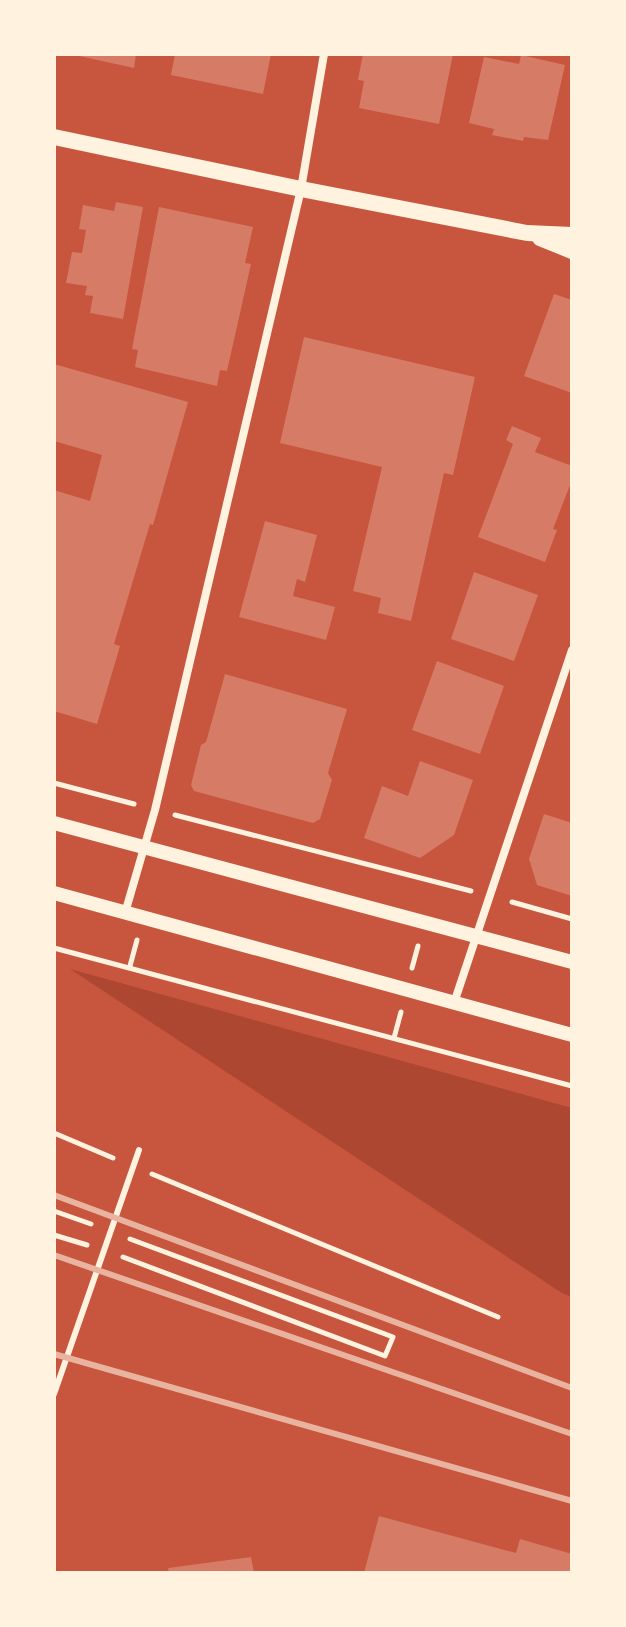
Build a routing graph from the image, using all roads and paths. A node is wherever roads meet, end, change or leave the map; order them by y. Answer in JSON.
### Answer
{"nodes":[{"id":1,"x":324,"y":54,"type":"edge"},
{"id":2,"x":54,"y":137,"type":"edge"},
{"id":3,"x":301,"y":189,"type":"junction"},
{"id":4,"x":527,"y":233,"type":"junction"},
{"id":5,"x":572,"y":235,"type":"edge"},
{"id":6,"x":572,"y":251,"type":"edge"},
{"id":7,"x":572,"y":650,"type":"edge"},
{"id":8,"x":54,"y":783,"type":"edge"},
{"id":9,"x":155,"y":810,"type":"junction"},
{"id":10,"x":54,"y":823,"type":"edge"},
{"id":11,"x":143,"y":848,"type":"junction"},
{"id":12,"x":435,"y":882,"type":"junction"},
{"id":13,"x":54,"y":893,"type":"edge"},
{"id":14,"x":488,"y":896,"type":"junction"},
{"id":15,"x":125,"y":913,"type":"junction"},
{"id":16,"x":572,"y":919,"type":"edge"},
{"id":17,"x":424,"y":922,"type":"junction"},
{"id":18,"x":474,"y":935,"type":"junction"},
{"id":19,"x":54,"y":948,"type":"edge"},
{"id":20,"x":572,"y":962,"type":"edge"},
{"id":21,"x":407,"y":990,"type":"junction"},
{"id":22,"x":454,"y":1003,"type":"junction"},
{"id":23,"x":572,"y":1035,"type":"edge"},
{"id":24,"x":394,"y":1038,"type":"junction"},
{"id":25,"x":572,"y":1086,"type":"edge"},
{"id":26,"x":54,"y":1133,"type":"edge"},
{"id":27,"x":139,"y":1150,"type":"dead end"},
{"id":28,"x":134,"y":1167,"type":"junction"},
{"id":29,"x":54,"y":1211,"type":"edge"},
{"id":30,"x":110,"y":1231,"type":"junction"},
{"id":31,"x":54,"y":1235,"type":"edge"},
{"id":32,"x":102,"y":1250,"type":"junction"},
{"id":33,"x":498,"y":1317,"type":"dead end"},
{"id":34,"x":54,"y":1394,"type":"edge"}],
"edges":[{"from":1,"to":3,"type":"street"},
{"from":2,"to":3,"type":"main road"},
{"from":3,"to":4,"type":"main road"},
{"from":3,"to":9,"type":"street"},
{"from":4,"to":5,"type":"main road"},
{"from":4,"to":6,"type":"main road"},
{"from":7,"to":14,"type":"street"},
{"from":8,"to":9,"type":"path"},
{"from":9,"to":11,"type":"street"},
{"from":9,"to":12,"type":"path"},
{"from":10,"to":11,"type":"street"},
{"from":11,"to":15,"type":"street"},
{"from":11,"to":17,"type":"street"},
{"from":12,"to":14,"type":"path"},
{"from":12,"to":17,"type":"path"},
{"from":13,"to":15,"type":"street"},
{"from":14,"to":16,"type":"path"},
{"from":14,"to":18,"type":"street"},
{"from":15,"to":21,"type":"street"},
{"from":17,"to":18,"type":"street"},
{"from":17,"to":21,"type":"path"},
{"from":18,"to":20,"type":"street"},
{"from":18,"to":22,"type":"street"},
{"from":19,"to":24,"type":"path"},
{"from":21,"to":22,"type":"street"},
{"from":21,"to":24,"type":"path"},
{"from":22,"to":23,"type":"street"},
{"from":24,"to":25,"type":"path"},
{"from":26,"to":28,"type":"path"},
{"from":27,"to":28,"type":"lane"},
{"from":28,"to":30,"type":"lane"},
{"from":28,"to":33,"type":"path"},
{"from":29,"to":30,"type":"path"},
{"from":30,"to":32,"type":"lane"},
{"from":30,"to":32,"type":"path"},
{"from":31,"to":32,"type":"path"},
{"from":32,"to":34,"type":"lane"}]}
